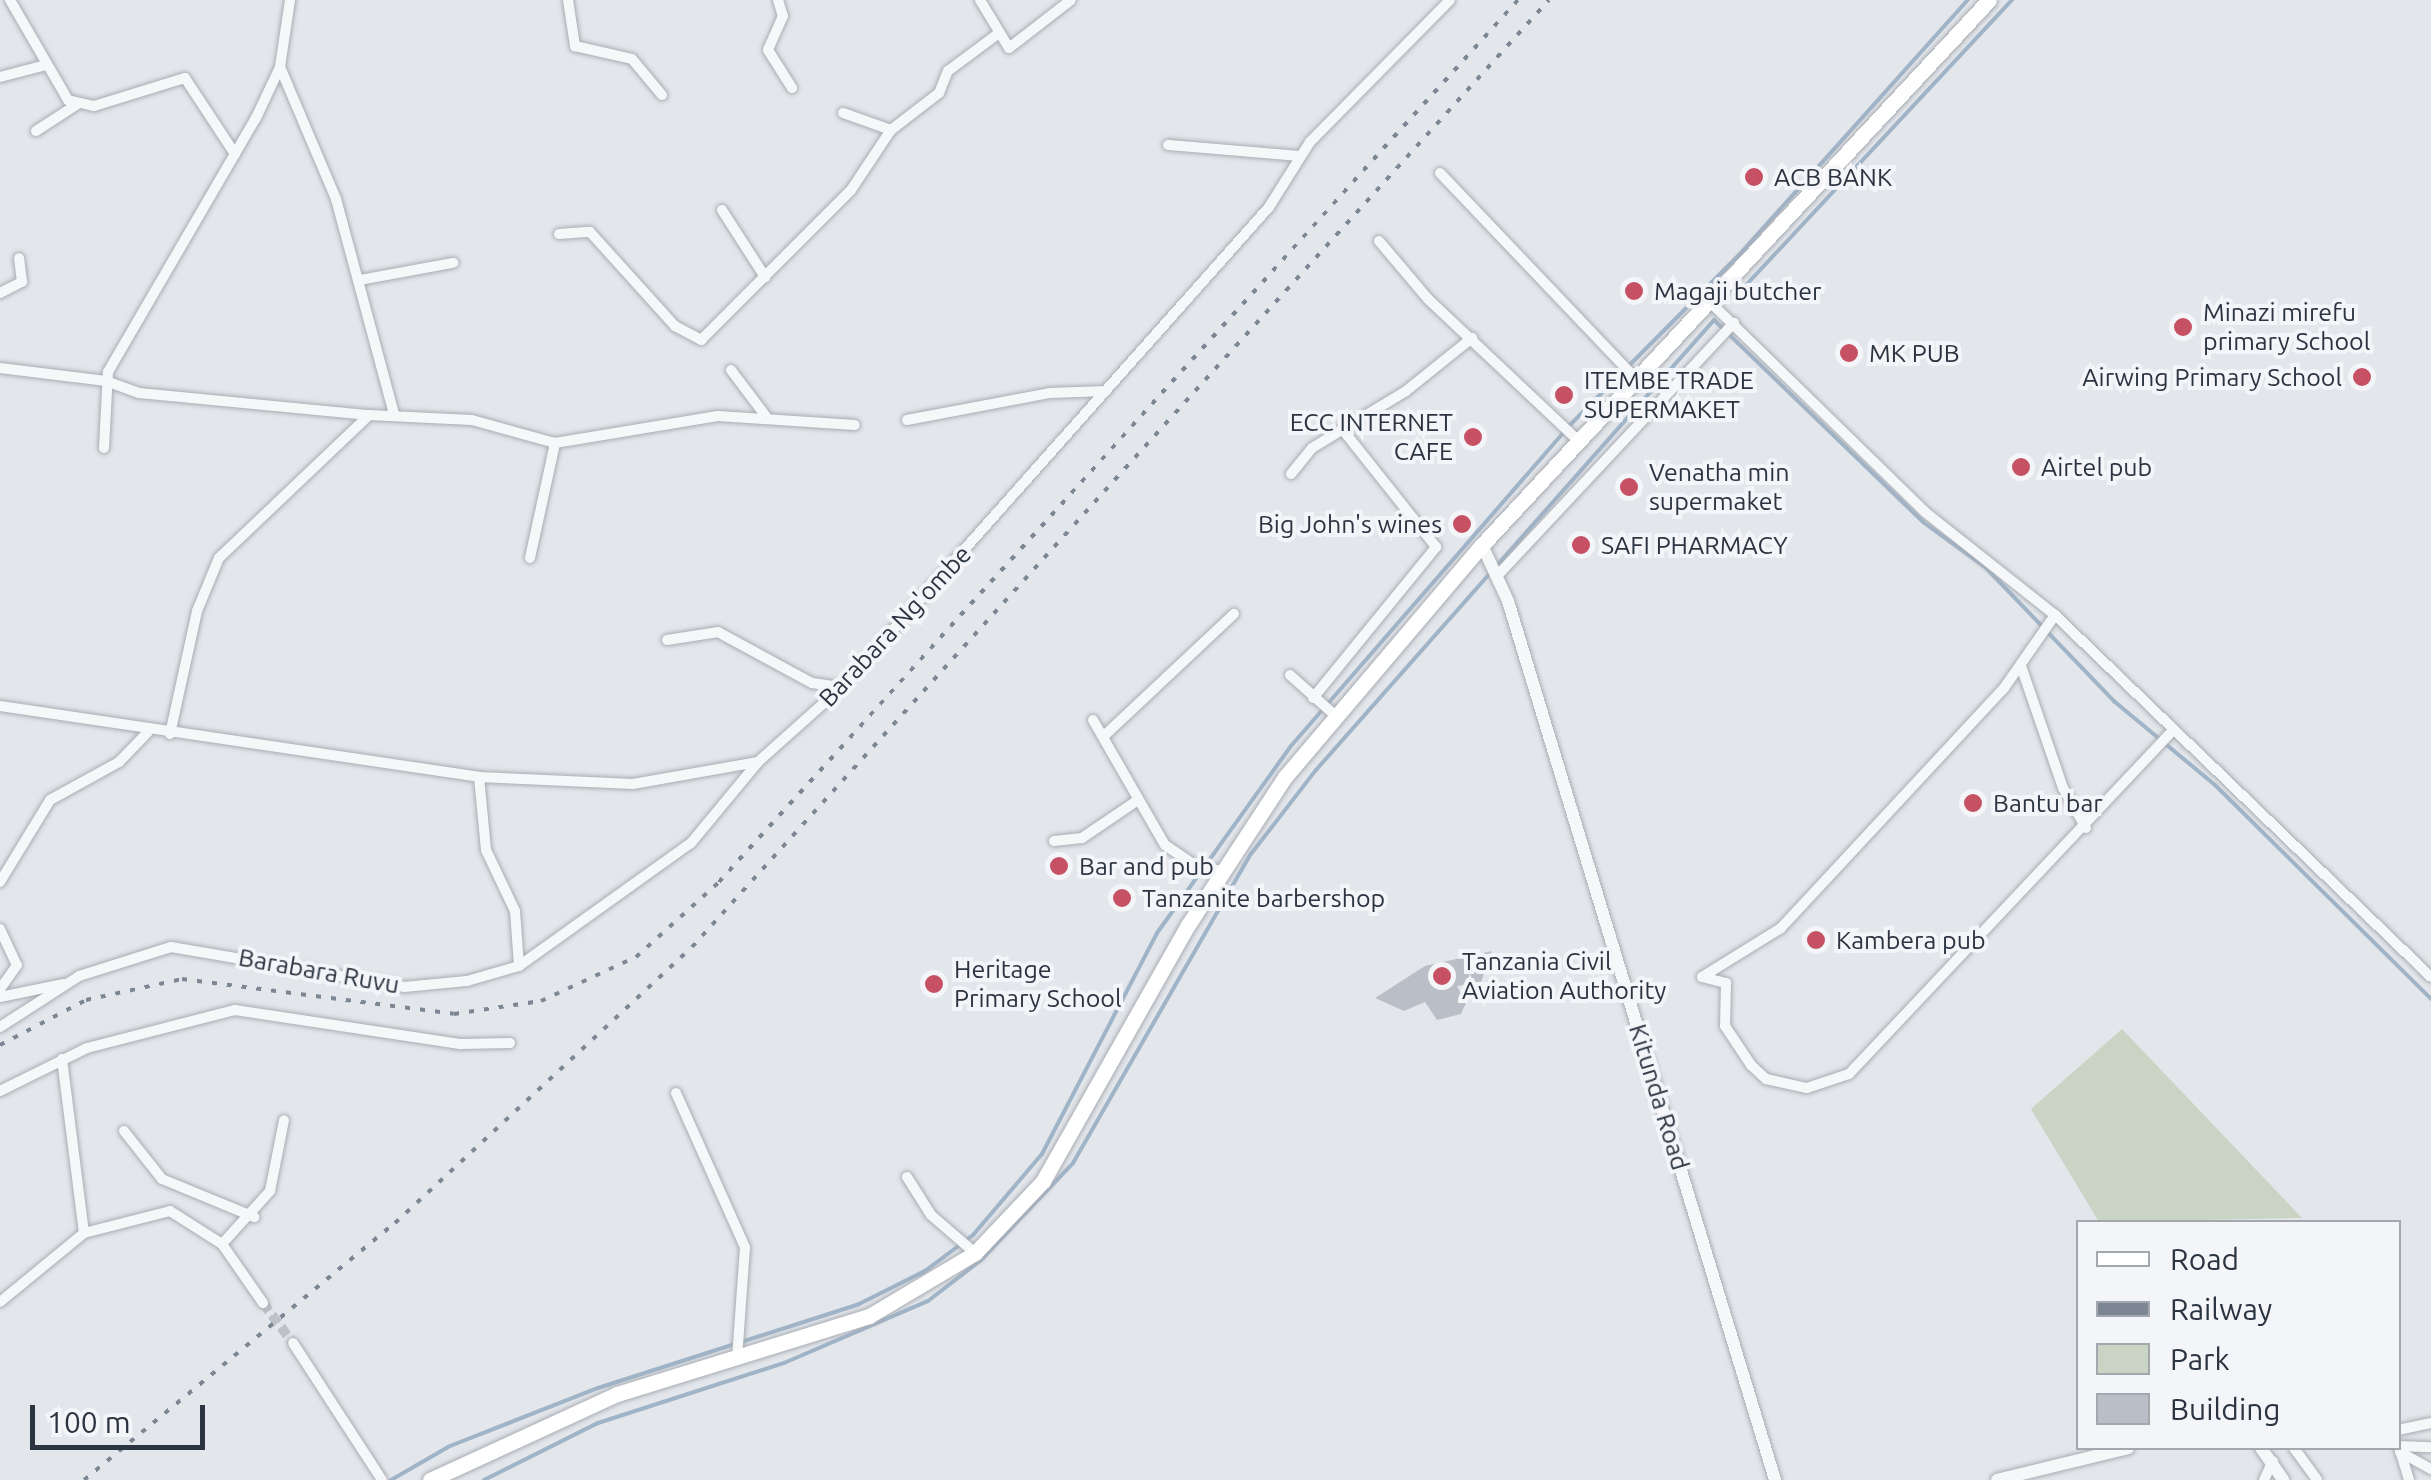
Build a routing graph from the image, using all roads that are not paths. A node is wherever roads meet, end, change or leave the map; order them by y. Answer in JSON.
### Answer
{"nodes":[{"id":1,"x":10,"y":0,"type":"edge"},
{"id":2,"x":290,"y":0,"type":"edge"},
{"id":3,"x":568,"y":0,"type":"edge"},
{"id":4,"x":778,"y":0,"type":"edge"},
{"id":5,"x":980,"y":0,"type":"edge"},
{"id":6,"x":1071,"y":0,"type":"edge"},
{"id":7,"x":1450,"y":0,"type":"edge"},
{"id":8,"x":1988,"y":0,"type":"edge"},
{"id":9,"x":995,"y":36,"type":"junction"},
{"id":10,"x":46,"y":65,"type":"junction"},
{"id":11,"x":280,"y":66,"type":"junction"},
{"id":12,"x":0,"y":77,"type":"edge"},
{"id":13,"x":792,"y":88,"type":"dead end"},
{"id":14,"x":662,"y":95,"type":"dead end"},
{"id":15,"x":76,"y":105,"type":"junction"},
{"id":16,"x":842,"y":113,"type":"dead end"},
{"id":17,"x":891,"y":130,"type":"junction"},
{"id":18,"x":36,"y":131,"type":"dead end"},
{"id":19,"x":1168,"y":145,"type":"dead end"},
{"id":20,"x":235,"y":154,"type":"junction"},
{"id":21,"x":1298,"y":156,"type":"junction"},
{"id":22,"x":1440,"y":174,"type":"dead end"},
{"id":23,"x":722,"y":210,"type":"dead end"},
{"id":24,"x":559,"y":234,"type":"dead end"},
{"id":25,"x":1379,"y":241,"type":"dead end"},
{"id":26,"x":20,"y":258,"type":"dead end"},
{"id":27,"x":454,"y":263,"type":"dead end"},
{"id":28,"x":764,"y":277,"type":"junction"},
{"id":29,"x":360,"y":280,"type":"junction"},
{"id":30,"x":0,"y":293,"type":"edge"},
{"id":31,"x":1712,"y":304,"type":"junction"},
{"id":32,"x":1734,"y":323,"type":"junction"},
{"id":33,"x":1472,"y":338,"type":"junction"},
{"id":34,"x":0,"y":369,"type":"edge"},
{"id":35,"x":732,"y":370,"type":"dead end"},
{"id":36,"x":106,"y":381,"type":"junction"},
{"id":37,"x":1639,"y":382,"type":"junction"},
{"id":38,"x":1106,"y":391,"type":"junction"},
{"id":39,"x":394,"y":414,"type":"junction"},
{"id":40,"x":369,"y":415,"type":"junction"},
{"id":41,"x":768,"y":419,"type":"junction"},
{"id":42,"x":906,"y":420,"type":"dead end"},
{"id":43,"x":855,"y":424,"type":"dead end"},
{"id":44,"x":1342,"y":429,"type":"junction"},
{"id":45,"x":1580,"y":442,"type":"junction"},
{"id":46,"x":555,"y":443,"type":"junction"},
{"id":47,"x":104,"y":448,"type":"dead end"},
{"id":48,"x":1291,"y":474,"type":"dead end"},
{"id":49,"x":1482,"y":545,"type":"junction"},
{"id":50,"x":530,"y":558,"type":"dead end"},
{"id":51,"x":1497,"y":576,"type":"junction"},
{"id":52,"x":1234,"y":614,"type":"dead end"},
{"id":53,"x":2054,"y":615,"type":"junction"},
{"id":54,"x":667,"y":640,"type":"dead end"},
{"id":55,"x":2021,"y":666,"type":"junction"},
{"id":56,"x":1290,"y":675,"type":"dead end"},
{"id":57,"x":842,"y":688,"type":"junction"},
{"id":58,"x":1314,"y":698,"type":"junction"},
{"id":59,"x":0,"y":706,"type":"edge"},
{"id":60,"x":1337,"y":717,"type":"junction"},
{"id":61,"x":1093,"y":720,"type":"dead end"},
{"id":62,"x":148,"y":732,"type":"junction"},
{"id":63,"x":2171,"y":732,"type":"junction"},
{"id":64,"x":170,"y":734,"type":"junction"},
{"id":65,"x":1105,"y":735,"type":"junction"},
{"id":66,"x":758,"y":762,"type":"junction"},
{"id":67,"x":480,"y":777,"type":"junction"},
{"id":68,"x":1138,"y":800,"type":"junction"},
{"id":69,"x":2086,"y":828,"type":"junction"},
{"id":70,"x":1054,"y":840,"type":"dead end"},
{"id":71,"x":1222,"y":870,"type":"junction"},
{"id":72,"x":0,"y":882,"type":"edge"},
{"id":73,"x":0,"y":929,"type":"edge"},
{"id":74,"x":519,"y":966,"type":"junction"},
{"id":75,"x":2431,"y":977,"type":"edge"},
{"id":76,"x":67,"y":983,"type":"junction"},
{"id":77,"x":0,"y":989,"type":"edge"},
{"id":78,"x":0,"y":997,"type":"edge"},
{"id":79,"x":0,"y":1028,"type":"edge"},
{"id":80,"x":510,"y":1043,"type":"dead end"},
{"id":81,"x":62,"y":1059,"type":"junction"},
{"id":82,"x":0,"y":1090,"type":"edge"},
{"id":83,"x":676,"y":1093,"type":"dead end"},
{"id":84,"x":284,"y":1120,"type":"dead end"},
{"id":85,"x":124,"y":1132,"type":"dead end"},
{"id":86,"x":907,"y":1178,"type":"dead end"},
{"id":87,"x":254,"y":1217,"type":"junction"},
{"id":88,"x":84,"y":1233,"type":"junction"},
{"id":89,"x":222,"y":1244,"type":"junction"},
{"id":90,"x":976,"y":1253,"type":"junction"},
{"id":91,"x":0,"y":1302,"type":"edge"},
{"id":92,"x":263,"y":1302,"type":"tunnel mouth"},
{"id":93,"x":294,"y":1344,"type":"tunnel mouth"},
{"id":94,"x":736,"y":1358,"type":"junction"},
{"id":95,"x":2431,"y":1423,"type":"edge"},
{"id":96,"x":2401,"y":1429,"type":"edge"},
{"id":97,"x":2431,"y":1447,"type":"edge"},
{"id":98,"x":2401,"y":1448,"type":"edge"},
{"id":99,"x":2401,"y":1449,"type":"edge"},
{"id":100,"x":2120,"y":1450,"type":"edge"},
{"id":101,"x":2262,"y":1450,"type":"edge"},
{"id":102,"x":2295,"y":1450,"type":"edge"},
{"id":103,"x":2400,"y":1450,"type":"edge"},
{"id":104,"x":2272,"y":1460,"type":"junction"},
{"id":105,"x":2431,"y":1469,"type":"edge"},
{"id":106,"x":382,"y":1480,"type":"edge"},
{"id":107,"x":430,"y":1480,"type":"edge"},
{"id":108,"x":1774,"y":1480,"type":"edge"},
{"id":109,"x":1997,"y":1480,"type":"edge"},
{"id":110,"x":2264,"y":1480,"type":"edge"},
{"id":111,"x":2283,"y":1480,"type":"edge"},
{"id":112,"x":2317,"y":1480,"type":"edge"},
{"id":113,"x":2408,"y":1480,"type":"edge"}],
"edges":[{"from":1,"to":10,"type":"street"},
{"from":2,"to":11,"type":"street"},
{"from":3,"to":14,"type":"street"},
{"from":4,"to":13,"type":"street"},
{"from":5,"to":9,"type":"street"},
{"from":6,"to":9,"type":"street"},
{"from":7,"to":21,"type":"street","name":"Barabara Ng'ombe"},
{"from":8,"to":31,"type":"main road"},
{"from":9,"to":17,"type":"street"},
{"from":10,"to":12,"type":"street"},
{"from":10,"to":15,"type":"street"},
{"from":11,"to":20,"type":"street"},
{"from":11,"to":29,"type":"street"},
{"from":15,"to":18,"type":"street"},
{"from":15,"to":20,"type":"street"},
{"from":16,"to":17,"type":"street"},
{"from":17,"to":28,"type":"street"},
{"from":19,"to":21,"type":"street"},
{"from":20,"to":36,"type":"street"},
{"from":21,"to":38,"type":"street","name":"Barabara Ng'ombe"},
{"from":22,"to":37,"type":"street"},
{"from":23,"to":28,"type":"street"},
{"from":24,"to":28,"type":"street"},
{"from":25,"to":33,"type":"street"},
{"from":26,"to":30,"type":"street"},
{"from":27,"to":29,"type":"street"},
{"from":29,"to":39,"type":"street"},
{"from":31,"to":32,"type":"street"},
{"from":31,"to":37,"type":"main road"},
{"from":32,"to":51,"type":"street"},
{"from":32,"to":53,"type":"street"},
{"from":33,"to":44,"type":"street"},
{"from":33,"to":45,"type":"street"},
{"from":34,"to":36,"type":"street"},
{"from":35,"to":41,"type":"street"},
{"from":36,"to":40,"type":"street"},
{"from":36,"to":47,"type":"street"},
{"from":37,"to":45,"type":"main road"},
{"from":38,"to":42,"type":"street"},
{"from":38,"to":57,"type":"street","name":"Barabara Ng'ombe"},
{"from":39,"to":40,"type":"street"},
{"from":39,"to":46,"type":"street"},
{"from":40,"to":64,"type":"street"},
{"from":41,"to":43,"type":"street"},
{"from":41,"to":46,"type":"street"},
{"from":44,"to":48,"type":"street"},
{"from":44,"to":58,"type":"street"},
{"from":45,"to":49,"type":"main road"},
{"from":46,"to":50,"type":"street"},
{"from":49,"to":51,"type":"street","name":"Kitunda Road"},
{"from":49,"to":60,"type":"main road"},
{"from":51,"to":108,"type":"street","name":"Kitunda Road"},
{"from":52,"to":65,"type":"street"},
{"from":53,"to":55,"type":"street"},
{"from":53,"to":63,"type":"street"},
{"from":54,"to":57,"type":"street"},
{"from":55,"to":69,"type":"street"},
{"from":55,"to":69,"type":"street"},
{"from":56,"to":58,"type":"street"},
{"from":57,"to":66,"type":"street","name":"Barabara Ng'ombe"},
{"from":58,"to":60,"type":"street"},
{"from":59,"to":62,"type":"street"},
{"from":60,"to":71,"type":"main road"},
{"from":61,"to":65,"type":"street"},
{"from":62,"to":64,"type":"street"},
{"from":62,"to":72,"type":"street"},
{"from":63,"to":69,"type":"street"},
{"from":63,"to":75,"type":"street"},
{"from":64,"to":67,"type":"street"},
{"from":65,"to":68,"type":"street"},
{"from":66,"to":67,"type":"street"},
{"from":66,"to":74,"type":"street","name":"Barabara Ruvu"},
{"from":67,"to":74,"type":"street"},
{"from":68,"to":70,"type":"street"},
{"from":68,"to":71,"type":"street"},
{"from":71,"to":90,"type":"main road"},
{"from":73,"to":77,"type":"street"},
{"from":74,"to":76,"type":"street","name":"Barabara Ruvu"},
{"from":76,"to":78,"type":"street"},
{"from":76,"to":79,"type":"street","name":"Barabara Ruvu"},
{"from":80,"to":81,"type":"street"},
{"from":81,"to":82,"type":"street"},
{"from":81,"to":88,"type":"street"},
{"from":83,"to":94,"type":"street"},
{"from":84,"to":87,"type":"street"},
{"from":85,"to":87,"type":"street"},
{"from":86,"to":90,"type":"street"},
{"from":87,"to":89,"type":"street"},
{"from":88,"to":89,"type":"street"},
{"from":88,"to":91,"type":"street"},
{"from":89,"to":92,"type":"street"},
{"from":90,"to":94,"type":"main road"},
{"from":93,"to":106,"type":"street"},
{"from":94,"to":107,"type":"main road"},
{"from":95,"to":96,"type":"street"},
{"from":97,"to":98,"type":"street"},
{"from":99,"to":105,"type":"street"},
{"from":100,"to":109,"type":"street"},
{"from":101,"to":104,"type":"street"},
{"from":102,"to":112,"type":"street"},
{"from":103,"to":113,"type":"street"},
{"from":104,"to":110,"type":"street"},
{"from":104,"to":111,"type":"street"}]}
